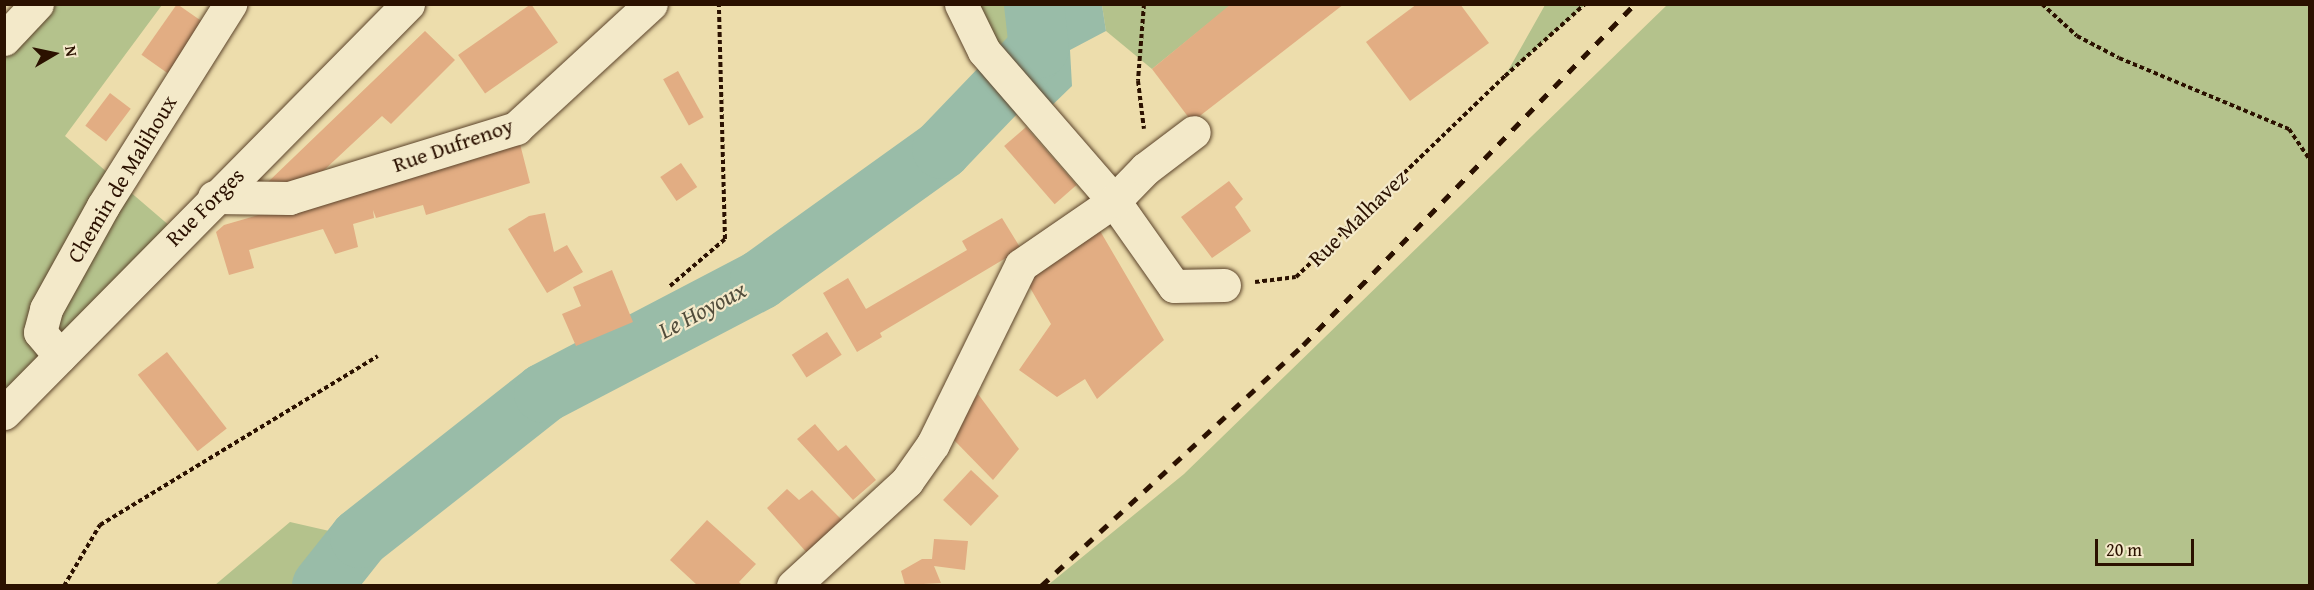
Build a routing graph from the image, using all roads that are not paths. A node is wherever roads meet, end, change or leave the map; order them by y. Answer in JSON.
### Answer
{"nodes":[{"id":1,"x":37,"y":4,"type":"edge"},
{"id":2,"x":230,"y":4,"type":"edge"},
{"id":3,"x":408,"y":4,"type":"edge"},
{"id":4,"x":651,"y":4,"type":"edge"},
{"id":5,"x":961,"y":4,"type":"edge"},
{"id":6,"x":4,"y":39,"type":"edge"},
{"id":7,"x":1194,"y":132,"type":"dead end"},
{"id":8,"x":214,"y":197,"type":"junction"},
{"id":9,"x":1114,"y":201,"type":"junction"},
{"id":10,"x":1224,"y":285,"type":"road end"},
{"id":11,"x":60,"y":356,"type":"junction"},
{"id":12,"x":4,"y":413,"type":"edge"},
{"id":13,"x":793,"y":585,"type":"edge"}],
"edges":[{"from":1,"to":6,"type":"street"},
{"from":2,"to":11,"type":"street","name":"Chemin de Malihoux"},
{"from":3,"to":8,"type":"street","name":"Rue Forges"},
{"from":4,"to":8,"type":"street","name":"Rue Dufrenoy"},
{"from":5,"to":9,"type":"street"},
{"from":7,"to":9,"type":"street"},
{"from":8,"to":11,"type":"street","name":"Rue Forges"},
{"from":9,"to":10,"type":"street"},
{"from":9,"to":13,"type":"street"},
{"from":11,"to":12,"type":"street","name":"Rue Forges"}]}
